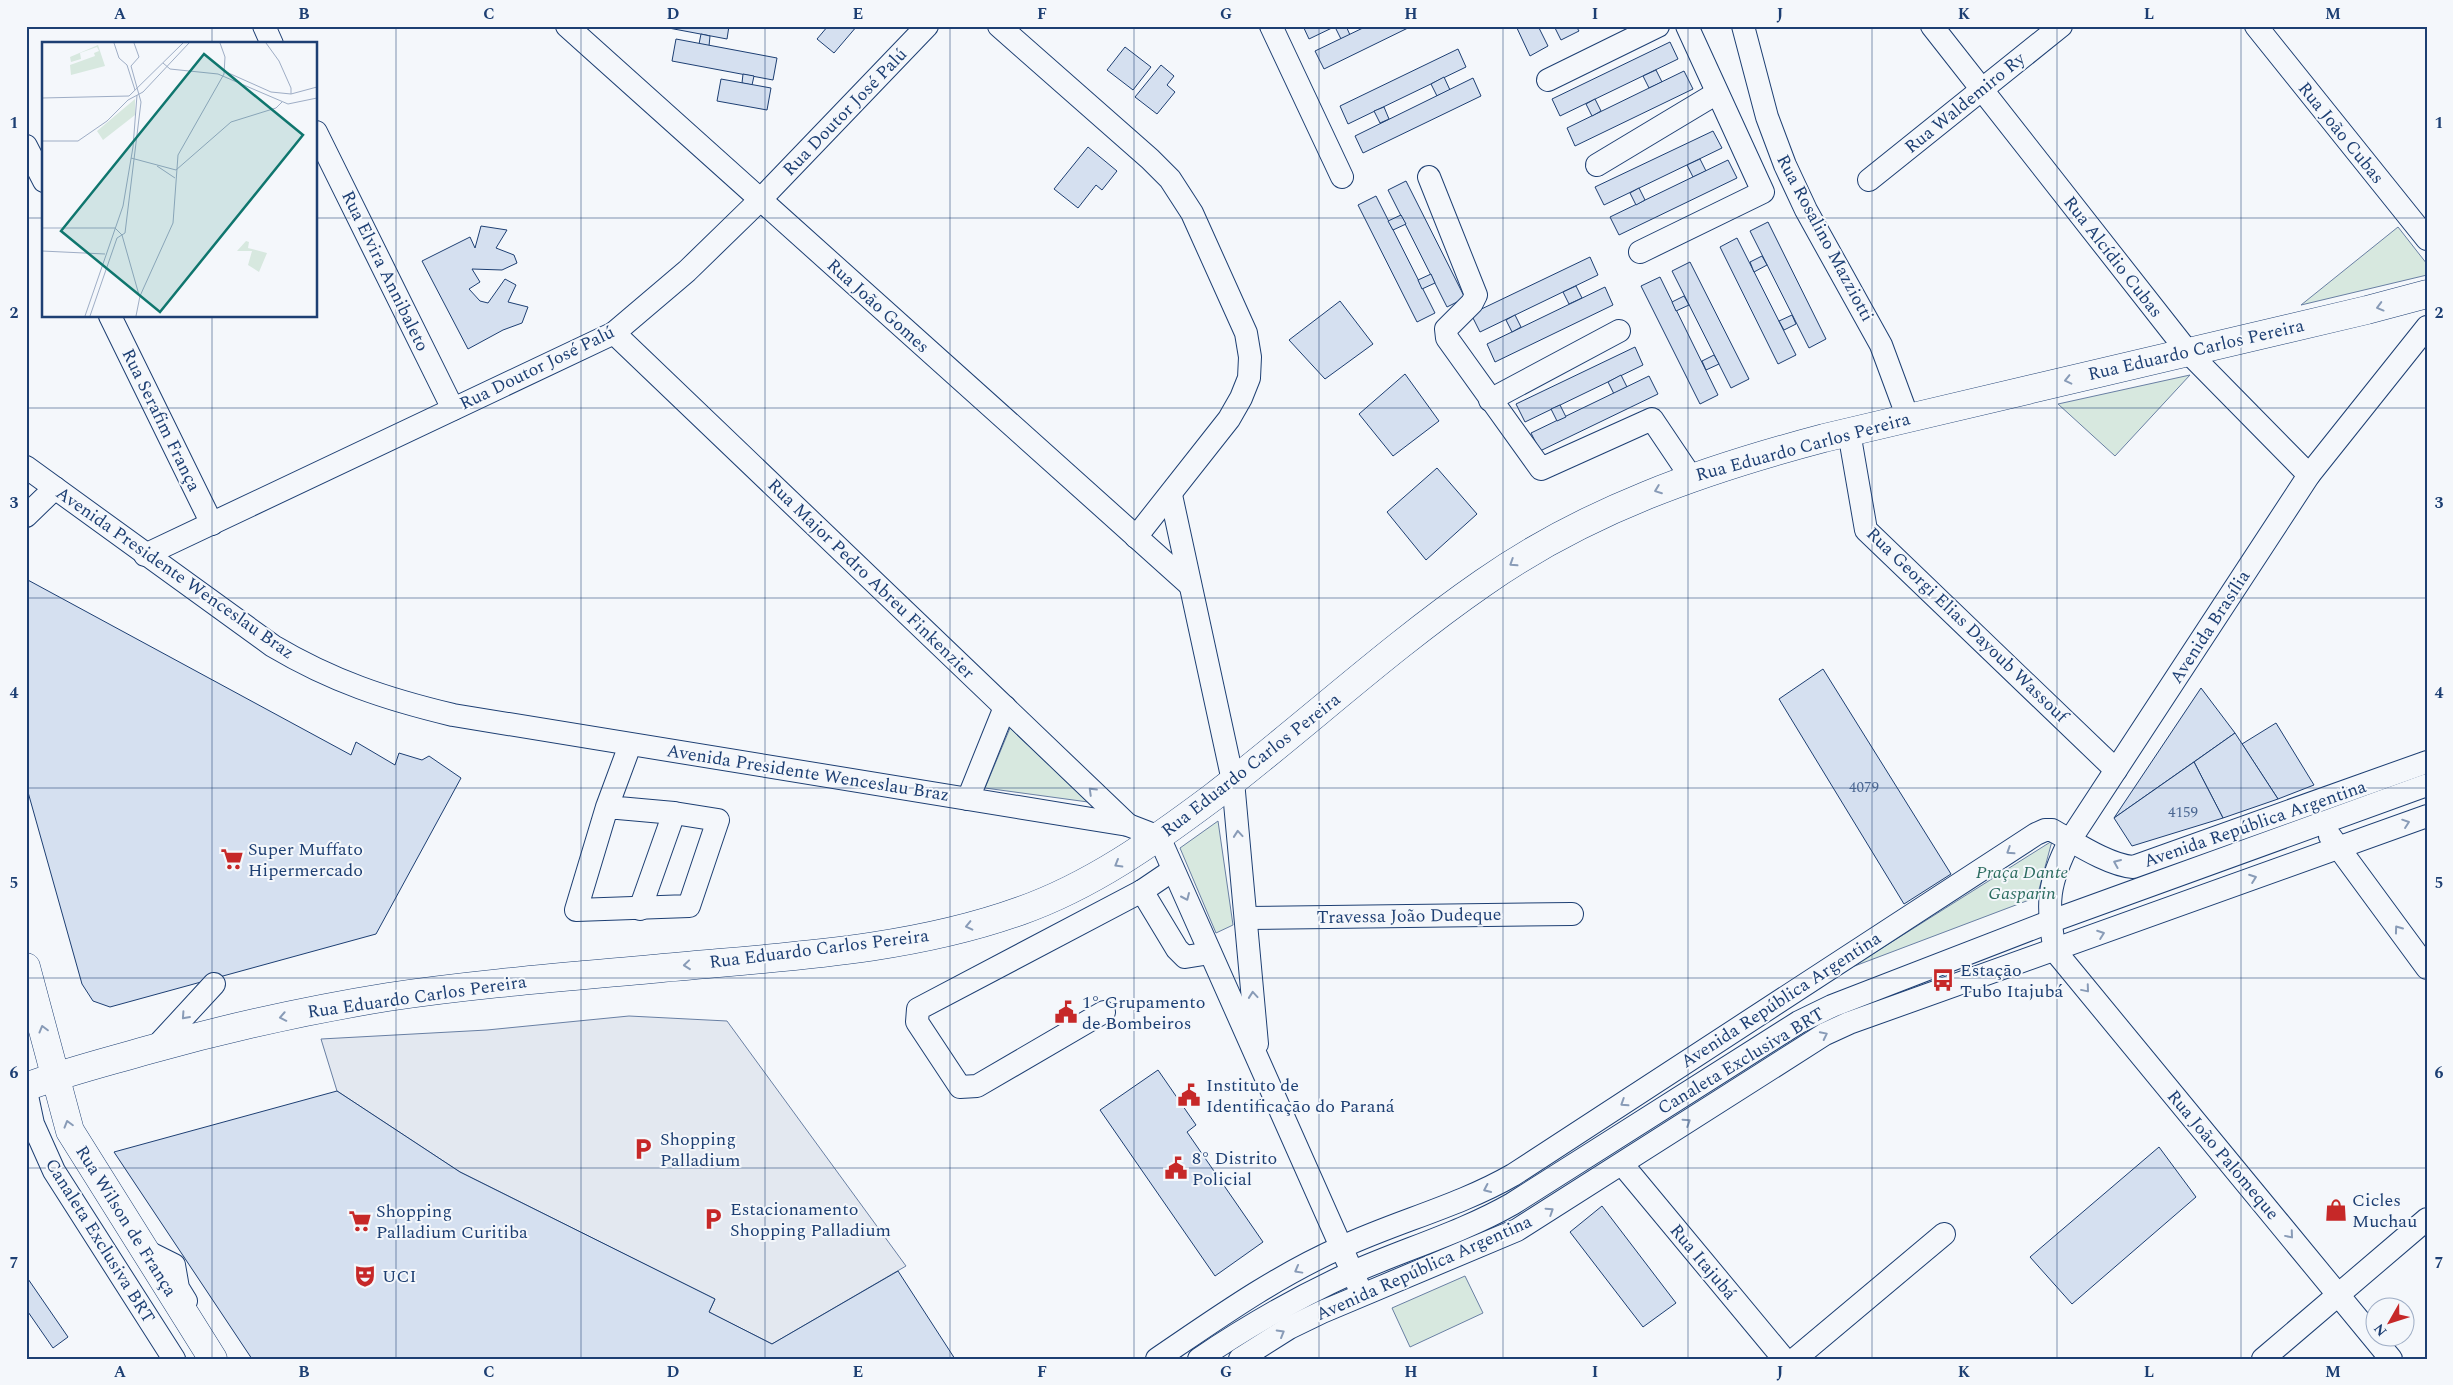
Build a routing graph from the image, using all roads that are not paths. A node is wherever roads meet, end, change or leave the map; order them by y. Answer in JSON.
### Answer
{"nodes":[{"id":1,"x":264,"y":26,"type":"edge"},
{"id":2,"x":567,"y":26,"type":"edge"},
{"id":3,"x":927,"y":26,"type":"edge"},
{"id":4,"x":1000,"y":26,"type":"edge"},
{"id":5,"x":1271,"y":26,"type":"edge"},
{"id":6,"x":1658,"y":26,"type":"edge"},
{"id":7,"x":1687,"y":26,"type":"edge"},
{"id":8,"x":1743,"y":26,"type":"edge"},
{"id":9,"x":1932,"y":26,"type":"edge"},
{"id":10,"x":2061,"y":26,"type":"edge"},
{"id":11,"x":2256,"y":26,"type":"edge"},
{"id":12,"x":271,"y":42,"type":"edge"},
{"id":13,"x":1548,"y":80,"type":"dead end"},
{"id":14,"x":1982,"y":90,"type":"junction"},
{"id":15,"x":1717,"y":93,"type":"junction"},
{"id":16,"x":318,"y":136,"type":"edge"},
{"id":17,"x":26,"y":146,"type":"edge"},
{"id":18,"x":1597,"y":164,"type":"dead end"},
{"id":19,"x":42,"y":177,"type":"edge"},
{"id":20,"x":1342,"y":177,"type":"dead end"},
{"id":21,"x":1429,"y":177,"type":"dead end"},
{"id":22,"x":1869,"y":180,"type":"dead end"},
{"id":23,"x":760,"y":200,"type":"junction"},
{"id":24,"x":2427,"y":239,"type":"edge"},
{"id":25,"x":1640,"y":252,"type":"dead end"},
{"id":26,"x":2427,"y":294,"type":"edge"},
{"id":27,"x":111,"y":318,"type":"edge"},
{"id":28,"x":2427,"y":327,"type":"edge"},
{"id":29,"x":1619,"y":331,"type":"dead end"},
{"id":30,"x":614,"y":333,"type":"junction"},
{"id":31,"x":2188,"y":352,"type":"junction"},
{"id":32,"x":1490,"y":400,"type":"junction"},
{"id":33,"x":453,"y":409,"type":"junction"},
{"id":34,"x":1908,"y":418,"type":"junction"},
{"id":35,"x":1848,"y":432,"type":"junction"},
{"id":36,"x":29,"y":475,"type":"edge"},
{"id":37,"x":2309,"y":475,"type":"junction"},
{"id":38,"x":1692,"y":477,"type":"junction"},
{"id":39,"x":55,"y":488,"type":"junction"},
{"id":40,"x":1171,"y":496,"type":"junction"},
{"id":41,"x":26,"y":516,"type":"edge"},
{"id":42,"x":212,"y":524,"type":"junction"},
{"id":43,"x":1136,"y":537,"type":"junction"},
{"id":44,"x":145,"y":555,"type":"junction"},
{"id":45,"x":1190,"y":585,"type":"junction"},
{"id":46,"x":1005,"y":707,"type":"junction"},
{"id":47,"x":630,"y":745,"type":"junction"},
{"id":48,"x":2427,"y":762,"type":"edge"},
{"id":49,"x":2116,"y":770,"type":"junction"},
{"id":50,"x":1234,"y":781,"type":"junction"},
{"id":51,"x":2427,"y":785,"type":"edge"},
{"id":52,"x":968,"y":799,"type":"junction"},
{"id":53,"x":607,"y":808,"type":"junction"},
{"id":54,"x":674,"y":813,"type":"junction"},
{"id":55,"x":2313,"y":814,"type":"junction"},
{"id":56,"x":2427,"y":816,"type":"edge"},
{"id":57,"x":1128,"y":825,"type":"junction"},
{"id":58,"x":1159,"y":837,"type":"junction"},
{"id":59,"x":2070,"y":840,"type":"junction"},
{"id":60,"x":2338,"y":847,"type":"junction"},
{"id":61,"x":1174,"y":870,"type":"junction"},
{"id":62,"x":1142,"y":891,"type":"junction"},
{"id":63,"x":640,"y":909,"type":"junction"},
{"id":64,"x":1572,"y":914,"type":"dead end"},
{"id":65,"x":1246,"y":918,"type":"junction"},
{"id":66,"x":2049,"y":922,"type":"junction"},
{"id":67,"x":2055,"y":951,"type":"junction"},
{"id":68,"x":1210,"y":953,"type":"junction"},
{"id":69,"x":26,"y":966,"type":"edge"},
{"id":70,"x":2427,"y":968,"type":"edge"},
{"id":71,"x":214,"y":984,"type":"dead end"},
{"id":72,"x":1104,"y":1012,"type":"dead end"},
{"id":73,"x":155,"y":1048,"type":"junction"},
{"id":74,"x":1258,"y":1062,"type":"junction"},
{"id":75,"x":56,"y":1076,"type":"junction"},
{"id":76,"x":26,"y":1089,"type":"edge"},
{"id":77,"x":1622,"y":1164,"type":"junction"},
{"id":78,"x":2427,"y":1218,"type":"edge"},
{"id":79,"x":1944,"y":1234,"type":"dead end"},
{"id":80,"x":1341,"y":1247,"type":"junction"},
{"id":81,"x":144,"y":1250,"type":"junction"},
{"id":82,"x":1352,"y":1272,"type":"junction"},
{"id":83,"x":1362,"y":1294,"type":"junction"},
{"id":84,"x":2338,"y":1294,"type":"junction"},
{"id":85,"x":174,"y":1359,"type":"edge"},
{"id":86,"x":213,"y":1359,"type":"edge"},
{"id":87,"x":222,"y":1359,"type":"edge"},
{"id":88,"x":1157,"y":1359,"type":"edge"},
{"id":89,"x":1199,"y":1359,"type":"edge"},
{"id":90,"x":1240,"y":1359,"type":"edge"},
{"id":91,"x":1784,"y":1359,"type":"edge"},
{"id":92,"x":1795,"y":1359,"type":"edge"},
{"id":93,"x":2263,"y":1359,"type":"edge"},
{"id":94,"x":2391,"y":1359,"type":"edge"}],
"edges":[{"from":1,"to":12,"type":"street"},
{"from":2,"to":23,"type":"street","name":"Rua João Gomes"},
{"from":3,"to":23,"type":"street","name":"Rua Doutor José Palú"},
{"from":4,"to":40,"type":"street"},
{"from":5,"to":20,"type":"street"},
{"from":6,"to":13,"type":"street"},
{"from":7,"to":15,"type":"street"},
{"from":8,"to":34,"type":"street","name":"Rua Rosalino Mazziotti"},
{"from":9,"to":14,"type":"street","name":"Rua Alcídio Cubas"},
{"from":10,"to":14,"type":"street","name":"Rua Waldemiro Ry"},
{"from":11,"to":24,"type":"street","name":"Rua João Cubas"},
{"from":14,"to":22,"type":"street","name":"Rua Waldemiro Ry"},
{"from":14,"to":31,"type":"street","name":"Rua Alcídio Cubas"},
{"from":15,"to":18,"type":"street"},
{"from":15,"to":25,"type":"street"},
{"from":16,"to":33,"type":"street","name":"Rua Elvira Annibaleto"},
{"from":17,"to":19,"type":"street"},
{"from":21,"to":32,"type":"street"},
{"from":23,"to":30,"type":"street","name":"Rua Doutor José Palú"},
{"from":23,"to":43,"type":"street","name":"Rua João Gomes"},
{"from":26,"to":31,"type":"main road","name":"Rua Eduardo Carlos Pereira","one_way":true},
{"from":27,"to":42,"type":"street","name":"Rua Serafim França"},
{"from":28,"to":37,"type":"street","name":"Avenida Brasília"},
{"from":29,"to":32,"type":"street"},
{"from":30,"to":33,"type":"street","name":"Rua Doutor José Palú"},
{"from":30,"to":46,"type":"street","name":"Rua Major Pedro Abreu Finkenzier"},
{"from":31,"to":34,"type":"main road","name":"Rua Eduardo Carlos Pereira","one_way":true},
{"from":31,"to":37,"type":"street","name":"Rua Alcídio Cubas"},
{"from":32,"to":38,"type":"street"},
{"from":33,"to":42,"type":"street","name":"Rua Doutor José Palú"},
{"from":34,"to":35,"type":"main road","name":"Rua Eduardo Carlos Pereira"},
{"from":35,"to":38,"type":"main road","name":"Rua Eduardo Carlos Pereira"},
{"from":35,"to":49,"type":"street","name":"Rua Georgi Elias Dayoub Wassouf"},
{"from":36,"to":39,"type":"street","name":"Avenida Presidente Wenceslau Braz"},
{"from":37,"to":49,"type":"street","name":"Avenida Brasília"},
{"from":38,"to":50,"type":"main road","name":"Rua Eduardo Carlos Pereira","one_way":true},
{"from":39,"to":41,"type":"street"},
{"from":39,"to":44,"type":"street","name":"Avenida Presidente Wenceslau Braz"},
{"from":40,"to":43,"type":"street"},
{"from":40,"to":45,"type":"street"},
{"from":42,"to":44,"type":"street","name":"Rua Doutor José Palú"},
{"from":43,"to":45,"type":"street","name":"Rua João Gomes"},
{"from":44,"to":47,"type":"street","name":"Avenida Presidente Wenceslau Braz"},
{"from":45,"to":50,"type":"street"},
{"from":46,"to":52,"type":"street"},
{"from":57,"to":46,"type":"street","name":"Rua Major Pedro Abreu Finkenzier","one_way":true},
{"from":47,"to":52,"type":"street","name":"Avenida Presidente Wenceslau Braz"},
{"from":47,"to":53,"type":"street"},
{"from":48,"to":55,"type":"street","name":"Avenida República Argentina"},
{"from":49,"to":59,"type":"street","name":"Avenida Brasília"},
{"from":50,"to":58,"type":"main road","name":"Rua Eduardo Carlos Pereira"},
{"from":65,"to":50,"type":"street","one_way":true},
{"from":51,"to":55,"type":"street","name":"Canaleta Exclusiva BRT"},
{"from":52,"to":57,"type":"street","name":"Avenida Presidente Wenceslau Braz"},
{"from":53,"to":54,"type":"street"},
{"from":53,"to":63,"type":"street"},
{"from":54,"to":63,"type":"street"},
{"from":54,"to":63,"type":"street"},
{"from":55,"to":59,"type":"street","name":"Avenida República Argentina","one_way":true},
{"from":55,"to":60,"type":"street"},
{"from":55,"to":66,"type":"street","name":"Canaleta Exclusiva BRT"},
{"from":60,"to":56,"type":"street","name":"Avenida República Argentina","one_way":true},
{"from":57,"to":58,"type":"street","name":"Avenida Presidente Wenceslau Braz"},
{"from":58,"to":61,"type":"street"},
{"from":58,"to":73,"type":"main road","name":"Rua Eduardo Carlos Pereira","one_way":true},
{"from":59,"to":66,"type":"street","name":"Avenida Brasília"},
{"from":59,"to":80,"type":"street","name":"Avenida República Argentina","one_way":true},
{"from":67,"to":60,"type":"street","name":"Avenida República Argentina","one_way":true},
{"from":70,"to":60,"type":"street","one_way":true},
{"from":61,"to":62,"type":"street"},
{"from":61,"to":68,"type":"street","one_way":true},
{"from":62,"to":68,"type":"street"},
{"from":62,"to":72,"type":"street"},
{"from":64,"to":65,"type":"street","name":"Travessa João Dudeque"},
{"from":74,"to":65,"type":"street","one_way":true},
{"from":66,"to":67,"type":"street","name":"Avenida Brasília"},
{"from":66,"to":82,"type":"street","name":"Canaleta Exclusiva BRT"},
{"from":77,"to":67,"type":"street","name":"Avenida República Argentina","one_way":true},
{"from":67,"to":84,"type":"street","name":"Rua João Palomeque","one_way":true},
{"from":68,"to":74,"type":"street"},
{"from":75,"to":69,"type":"main road","name":"Rua Wilson de França","one_way":true},
{"from":71,"to":73,"type":"street","one_way":true},
{"from":73,"to":75,"type":"main road","name":"Rua Eduardo Carlos Pereira"},
{"from":74,"to":80,"type":"street"},
{"from":75,"to":76,"type":"main road","name":"Rua Eduardo Carlos Pereira"},
{"from":81,"to":75,"type":"main road","name":"Rua Wilson de França","one_way":true},
{"from":76,"to":85,"type":"street","name":"Canaleta Exclusiva BRT"},
{"from":83,"to":77,"type":"street","name":"Avenida República Argentina","one_way":true},
{"from":77,"to":91,"type":"street","name":"Rua Itajubá"},
{"from":78,"to":84,"type":"street"},
{"from":79,"to":92,"type":"street"},
{"from":80,"to":82,"type":"street"},
{"from":80,"to":88,"type":"street","name":"Avenida República Argentina","one_way":true},
{"from":81,"to":86,"type":"main road","name":"Rua Wilson de França"},
{"from":81,"to":87,"type":"street"},
{"from":82,"to":83,"type":"street"},
{"from":82,"to":89,"type":"street","name":"Canaleta Exclusiva BRT"},
{"from":90,"to":83,"type":"street","name":"Avenida República Argentina","one_way":true},
{"from":84,"to":93,"type":"street"},
{"from":84,"to":94,"type":"street","name":"Rua João Palomeque"}]}
